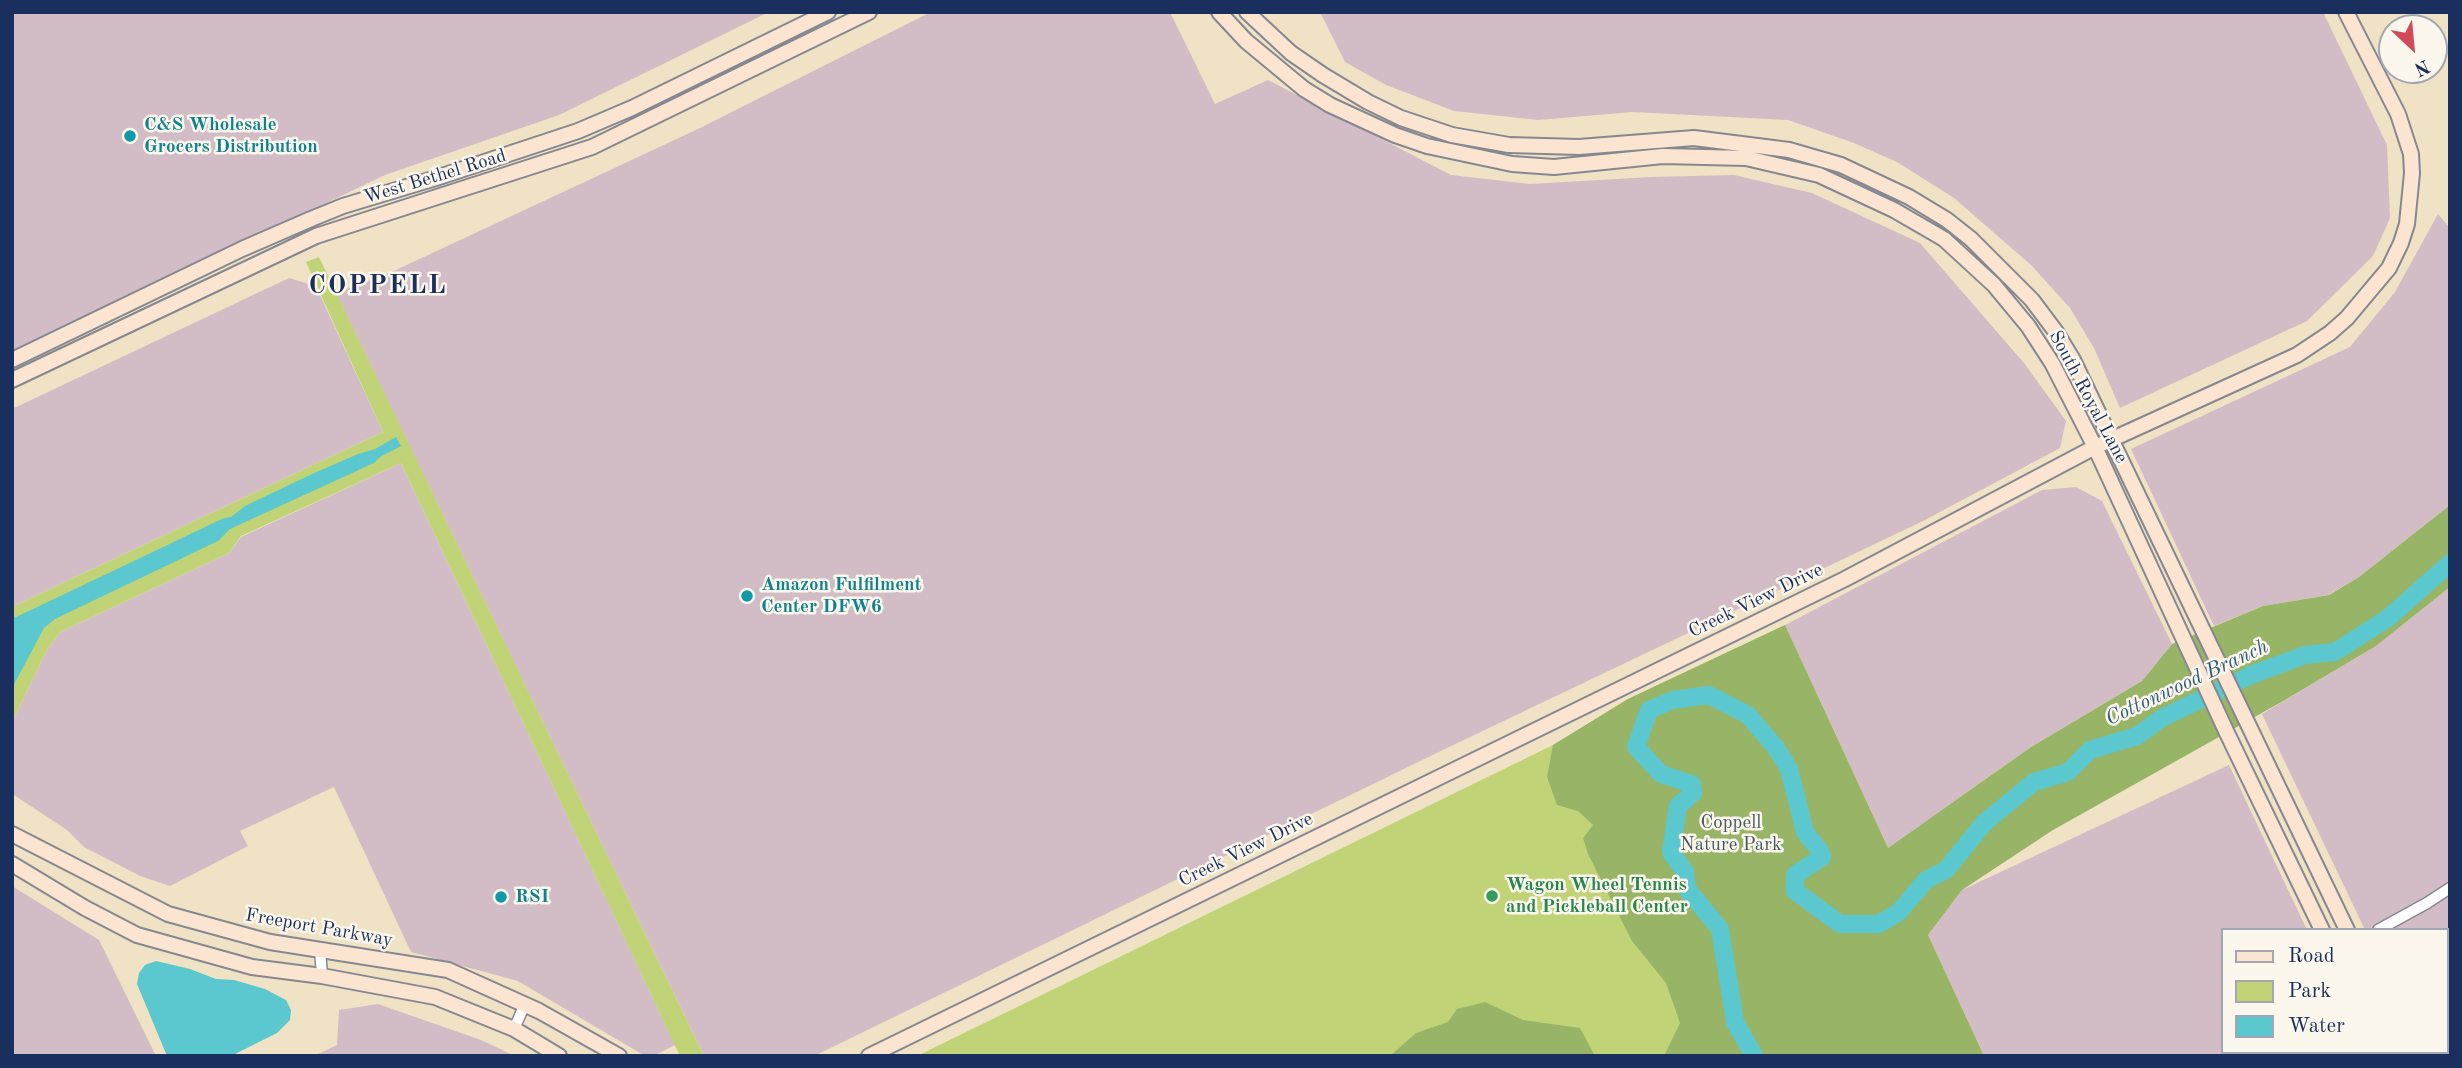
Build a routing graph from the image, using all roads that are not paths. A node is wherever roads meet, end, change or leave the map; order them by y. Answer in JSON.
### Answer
{"nodes":[{"id":1,"x":828,"y":12,"type":"edge"},
{"id":2,"x":869,"y":12,"type":"edge"},
{"id":3,"x":1219,"y":12,"type":"edge"},
{"id":4,"x":1247,"y":12,"type":"edge"},
{"id":5,"x":2346,"y":12,"type":"edge"},
{"id":6,"x":1348,"y":90,"type":"junction"},
{"id":7,"x":1339,"y":109,"type":"junction"},
{"id":8,"x":1579,"y":147,"type":"junction"},
{"id":9,"x":490,"y":161,"type":"junction"},
{"id":10,"x":1581,"y":166,"type":"junction"},
{"id":11,"x":495,"y":179,"type":"junction"},
{"id":12,"x":1957,"y":228,"type":"junction"},
{"id":13,"x":263,"y":240,"type":"junction"},
{"id":14,"x":1946,"y":241,"type":"junction"},
{"id":15,"x":271,"y":257,"type":"junction"},
{"id":16,"x":12,"y":360,"type":"edge"},
{"id":17,"x":12,"y":380,"type":"edge"},
{"id":18,"x":2112,"y":439,"type":"junction"},
{"id":19,"x":2095,"y":447,"type":"junction"},
{"id":20,"x":2161,"y":589,"type":"junction"},
{"id":21,"x":2197,"y":617,"type":"junction"},
{"id":22,"x":12,"y":834,"type":"edge"},
{"id":23,"x":12,"y":864,"type":"edge"},
{"id":24,"x":2450,"y":888,"type":"edge"},
{"id":25,"x":2321,"y":928,"type":"edge"},
{"id":26,"x":2346,"y":928,"type":"edge"},
{"id":27,"x":2382,"y":928,"type":"edge"},
{"id":28,"x":320,"y":949,"type":"junction"},
{"id":29,"x":322,"y":976,"type":"junction"},
{"id":30,"x":525,"y":1004,"type":"junction"},
{"id":31,"x":514,"y":1029,"type":"junction"},
{"id":32,"x":559,"y":1056,"type":"edge"},
{"id":33,"x":619,"y":1056,"type":"edge"},
{"id":34,"x":869,"y":1056,"type":"edge"}],
"edges":[{"from":1,"to":9,"type":"main road","name":"West Bethel Road"},
{"from":2,"to":11,"type":"main road","name":"West Bethel Road"},
{"from":3,"to":7,"type":"main road","name":"South Royal Lane"},
{"from":4,"to":6,"type":"main road","name":"South Royal Lane"},
{"from":5,"to":18,"type":"main road","name":"Creek View Drive"},
{"from":6,"to":7,"type":"main road"},
{"from":6,"to":8,"type":"main road","name":"South Royal Lane"},
{"from":7,"to":10,"type":"main road","name":"South Royal Lane"},
{"from":8,"to":10,"type":"main road"},
{"from":8,"to":12,"type":"main road","name":"South Royal Lane"},
{"from":9,"to":11,"type":"main road"},
{"from":9,"to":13,"type":"main road","name":"West Bethel Road"},
{"from":10,"to":14,"type":"main road","name":"South Royal Lane"},
{"from":11,"to":15,"type":"main road","name":"West Bethel Road"},
{"from":12,"to":14,"type":"main road"},
{"from":12,"to":18,"type":"main road","name":"South Royal Lane"},
{"from":13,"to":15,"type":"main road"},
{"from":13,"to":16,"type":"main road","name":"West Bethel Road"},
{"from":14,"to":19,"type":"main road","name":"South Royal Lane"},
{"from":15,"to":17,"type":"main road","name":"West Bethel Road"},
{"from":18,"to":19,"type":"main road","name":"Creek View Drive"},
{"from":18,"to":21,"type":"main road","name":"South Royal Lane"},
{"from":19,"to":20,"type":"main road","name":"South Royal Lane"},
{"from":19,"to":34,"type":"main road","name":"Creek View Drive"},
{"from":20,"to":21,"type":"main road"},
{"from":20,"to":25,"type":"main road","name":"South Royal Lane"},
{"from":21,"to":26,"type":"main road","name":"South Royal Lane"},
{"from":22,"to":28,"type":"main road","name":"Freeport Parkway"},
{"from":23,"to":29,"type":"main road"},
{"from":24,"to":27,"type":"street"},
{"from":28,"to":29,"type":"street"},
{"from":28,"to":30,"type":"main road","name":"Freeport Parkway"},
{"from":29,"to":31,"type":"main road"},
{"from":30,"to":31,"type":"street"},
{"from":30,"to":33,"type":"main road","name":"Freeport Parkway"},
{"from":31,"to":32,"type":"main road"}]}
